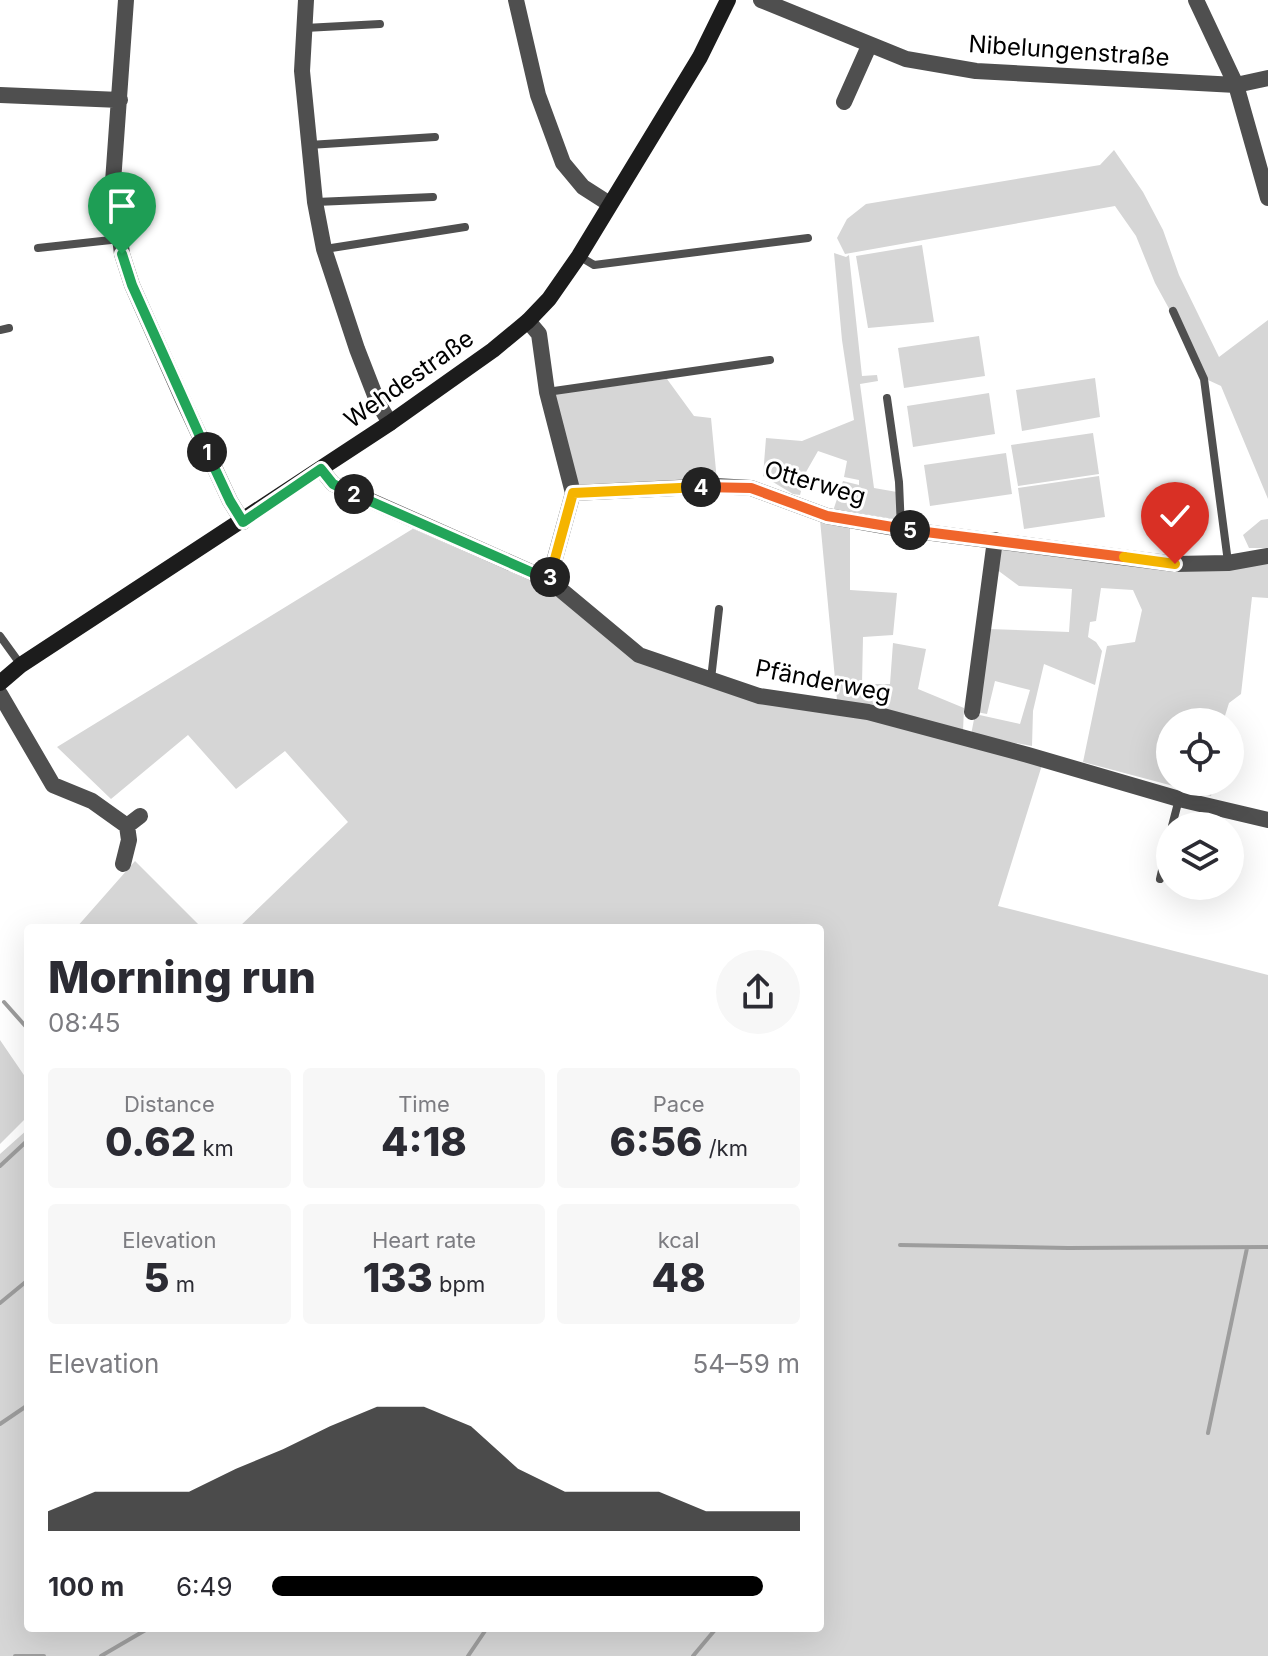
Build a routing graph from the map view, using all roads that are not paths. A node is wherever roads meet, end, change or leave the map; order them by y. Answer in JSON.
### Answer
{"nodes":[{"id":1,"x":126,"y":0,"type":"edge"},
{"id":2,"x":306,"y":0,"type":"edge"},
{"id":3,"x":516,"y":0,"type":"edge"},
{"id":4,"x":728,"y":0,"type":"edge"},
{"id":5,"x":761,"y":0,"type":"edge"},
{"id":6,"x":1196,"y":0,"type":"edge"},
{"id":7,"x":380,"y":24,"type":"dead end"},
{"id":8,"x":304,"y":28,"type":"junction"},
{"id":9,"x":869,"y":46,"type":"junction"},
{"id":10,"x":1268,"y":78,"type":"edge"},
{"id":11,"x":1236,"y":85,"type":"junction"},
{"id":12,"x":0,"y":95,"type":"edge"},
{"id":13,"x":120,"y":100,"type":"junction"},
{"id":14,"x":844,"y":102,"type":"dead end"},
{"id":15,"x":435,"y":137,"type":"dead end"},
{"id":16,"x":308,"y":145,"type":"junction"},
{"id":17,"x":433,"y":197,"type":"dead end"},
{"id":18,"x":1268,"y":198,"type":"edge"},
{"id":19,"x":315,"y":202,"type":"junction"},
{"id":20,"x":608,"y":203,"type":"junction"},
{"id":21,"x":465,"y":227,"type":"dead end"},
{"id":22,"x":808,"y":238,"type":"dead end"},
{"id":23,"x":120,"y":239,"type":"junction"},
{"id":24,"x":38,"y":248,"type":"dead end"},
{"id":25,"x":324,"y":249,"type":"junction"},
{"id":26,"x":579,"y":256,"type":"junction"},
{"id":27,"x":1173,"y":311,"type":"dead end"},
{"id":28,"x":528,"y":321,"type":"junction"},
{"id":29,"x":770,"y":360,"type":"dead end"},
{"id":30,"x":547,"y":392,"type":"junction"},
{"id":31,"x":887,"y":398,"type":"dead end"},
{"id":32,"x":390,"y":423,"type":"junction"},
{"id":33,"x":321,"y":469,"type":"junction"},
{"id":34,"x":573,"y":493,"type":"junction"},
{"id":35,"x":243,"y":522,"type":"junction"},
{"id":36,"x":901,"y":529,"type":"junction"},
{"id":37,"x":995,"y":540,"type":"junction"},
{"id":38,"x":1268,"y":556,"type":"edge"},
{"id":39,"x":1228,"y":563,"type":"junction"},
{"id":40,"x":549,"y":580,"type":"junction"},
{"id":41,"x":719,"y":609,"type":"dead end"},
{"id":42,"x":0,"y":636,"type":"edge"},
{"id":43,"x":21,"y":665,"type":"junction"},
{"id":44,"x":711,"y":680,"type":"junction"},
{"id":45,"x":0,"y":683,"type":"edge"},
{"id":46,"x":0,"y":694,"type":"edge"},
{"id":47,"x":972,"y":712,"type":"dead end"},
{"id":48,"x":1179,"y":799,"type":"junction"},
{"id":49,"x":1176,"y":812,"type":"edge"},
{"id":50,"x":1268,"y":820,"type":"edge"},
{"id":51,"x":123,"y":864,"type":"dead end"}],
"edges":[{"from":1,"to":13,"type":"street"},
{"from":2,"to":8,"type":"street"},
{"from":3,"to":20,"type":"street"},
{"from":4,"to":20,"type":"street","name":"Wehdestraße"},
{"from":5,"to":9,"type":"street","name":"Nibelungenstraße"},
{"from":6,"to":11,"type":"street"},
{"from":7,"to":8,"type":"lane"},
{"from":8,"to":16,"type":"street"},
{"from":9,"to":11,"type":"street","name":"Nibelungenstraße"},
{"from":9,"to":14,"type":"street"},
{"from":10,"to":11,"type":"street","name":"Nibelungenstraße"},
{"from":11,"to":18,"type":"street"},
{"from":12,"to":13,"type":"street"},
{"from":13,"to":23,"type":"street"},
{"from":15,"to":16,"type":"lane"},
{"from":16,"to":19,"type":"street"},
{"from":17,"to":19,"type":"lane"},
{"from":19,"to":25,"type":"street"},
{"from":20,"to":26,"type":"street","name":"Wehdestraße"},
{"from":21,"to":25,"type":"lane"},
{"from":22,"to":26,"type":"lane"},
{"from":23,"to":24,"type":"lane"},
{"from":23,"to":35,"type":"street"},
{"from":25,"to":32,"type":"street"},
{"from":26,"to":28,"type":"street","name":"Wehdestraße"},
{"from":27,"to":39,"type":"lane"},
{"from":28,"to":30,"type":"street"},
{"from":28,"to":32,"type":"street","name":"Wehdestraße"},
{"from":29,"to":30,"type":"lane"},
{"from":30,"to":34,"type":"street"},
{"from":31,"to":36,"type":"lane"},
{"from":32,"to":33,"type":"street","name":"Wehdestraße"},
{"from":33,"to":35,"type":"street","name":"Wehdestraße"},
{"from":33,"to":40,"type":"street","name":"Pfänderweg"},
{"from":34,"to":36,"type":"street","name":"Otterweg"},
{"from":34,"to":40,"type":"street"},
{"from":35,"to":43,"type":"street","name":"Wehdestraße"},
{"from":36,"to":37,"type":"street","name":"Otterweg"},
{"from":37,"to":39,"type":"street","name":"Otterweg"},
{"from":37,"to":47,"type":"street"},
{"from":38,"to":39,"type":"street","name":"Otterweg"},
{"from":40,"to":44,"type":"street","name":"Pfänderweg"},
{"from":41,"to":44,"type":"lane"},
{"from":42,"to":43,"type":"lane"},
{"from":43,"to":45,"type":"street","name":"Wehdestraße"},
{"from":44,"to":48,"type":"street","name":"Pfänderweg"},
{"from":46,"to":51,"type":"street"},
{"from":48,"to":49,"type":"lane"},
{"from":48,"to":50,"type":"street","name":"Pfänderweg"}]}
